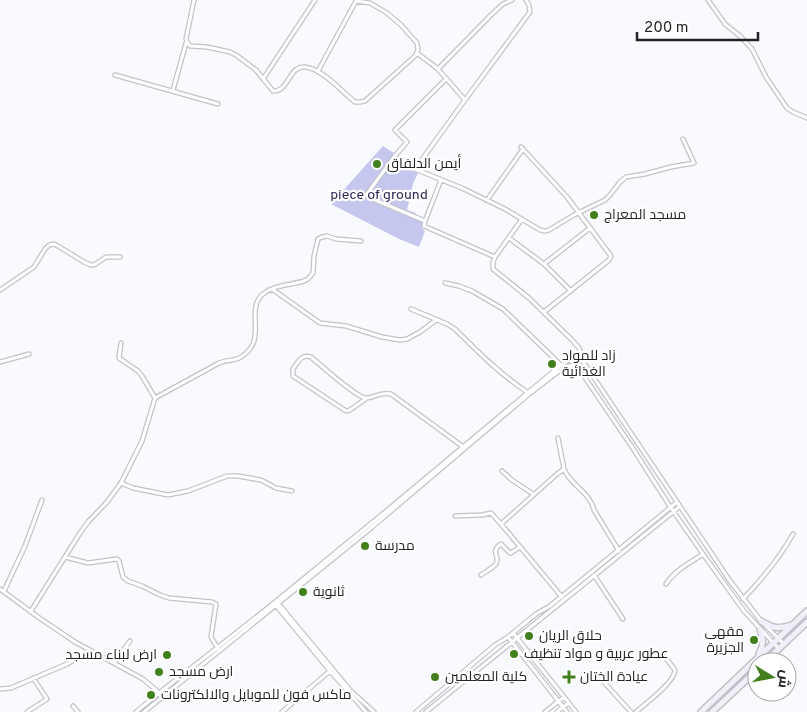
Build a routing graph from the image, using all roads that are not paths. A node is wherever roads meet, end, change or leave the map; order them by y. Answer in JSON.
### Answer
{"nodes":[{"id":1,"x":194,"y":0,"type":"edge"},
{"id":2,"x":315,"y":0,"type":"edge"},
{"id":3,"x":356,"y":0,"type":"edge"},
{"id":4,"x":512,"y":0,"type":"edge"},
{"id":5,"x":526,"y":0,"type":"edge"},
{"id":6,"x":708,"y":0,"type":"edge"},
{"id":7,"x":186,"y":42,"type":"junction"},
{"id":8,"x":417,"y":53,"type":"junction"},
{"id":9,"x":438,"y":69,"type":"junction"},
{"id":10,"x":318,"y":71,"type":"junction"},
{"id":11,"x":115,"y":75,"type":"dead end"},
{"id":12,"x":263,"y":79,"type":"junction"},
{"id":13,"x":446,"y":79,"type":"junction"},
{"id":14,"x":173,"y":90,"type":"junction"},
{"id":15,"x":465,"y":100,"type":"junction"},
{"id":16,"x":218,"y":104,"type":"dead end"},
{"id":17,"x":807,"y":118,"type":"edge"},
{"id":18,"x":683,"y":139,"type":"dead end"},
{"id":19,"x":394,"y":157,"type":"junction"},
{"id":20,"x":415,"y":169,"type":"junction"},
{"id":21,"x":441,"y":179,"type":"junction"},
{"id":22,"x":487,"y":200,"type":"junction"},
{"id":23,"x":579,"y":213,"type":"junction"},
{"id":24,"x":522,"y":219,"type":"junction"},
{"id":25,"x":425,"y":220,"type":"junction"},
{"id":26,"x":590,"y":228,"type":"junction"},
{"id":27,"x":509,"y":238,"type":"junction"},
{"id":28,"x":361,"y":242,"type":"dead end"},
{"id":29,"x":120,"y":257,"type":"dead end"},
{"id":30,"x":495,"y":257,"type":"junction"},
{"id":31,"x":544,"y":264,"type":"junction"},
{"id":32,"x":445,"y":283,"type":"dead end"},
{"id":33,"x":272,"y":289,"type":"junction"},
{"id":34,"x":0,"y":290,"type":"edge"},
{"id":35,"x":571,"y":291,"type":"junction"},
{"id":36,"x":411,"y":309,"type":"dead end"},
{"id":37,"x":544,"y":312,"type":"junction"},
{"id":38,"x":436,"y":320,"type":"junction"},
{"id":39,"x":121,"y":343,"type":"dead end"},
{"id":40,"x":28,"y":354,"type":"dead end"},
{"id":41,"x":580,"y":357,"type":"junction"},
{"id":42,"x":0,"y":362,"type":"edge"},
{"id":43,"x":561,"y":365,"type":"junction"},
{"id":44,"x":576,"y":366,"type":"junction"},
{"id":45,"x":528,"y":393,"type":"junction"},
{"id":46,"x":155,"y":398,"type":"junction"},
{"id":47,"x":367,"y":398,"type":"junction"},
{"id":48,"x":558,"y":438,"type":"dead end"},
{"id":49,"x":463,"y":447,"type":"junction"},
{"id":50,"x":564,"y":469,"type":"junction"},
{"id":51,"x":502,"y":471,"type":"dead end"},
{"id":52,"x":121,"y":483,"type":"junction"},
{"id":53,"x":292,"y":491,"type":"dead end"},
{"id":54,"x":533,"y":494,"type":"junction"},
{"id":55,"x":42,"y":500,"type":"dead end"},
{"id":56,"x":678,"y":505,"type":"junction"},
{"id":57,"x":672,"y":510,"type":"junction"},
{"id":58,"x":455,"y":516,"type":"dead end"},
{"id":59,"x":501,"y":524,"type":"junction"},
{"id":60,"x":793,"y":534,"type":"dead end"},
{"id":61,"x":520,"y":547,"type":"junction"},
{"id":62,"x":619,"y":551,"type":"junction"},
{"id":63,"x":703,"y":554,"type":"junction"},
{"id":64,"x":65,"y":558,"type":"junction"},
{"id":65,"x":481,"y":575,"type":"dead end"},
{"id":66,"x":594,"y":575,"type":"junction"},
{"id":67,"x":666,"y":584,"type":"dead end"},
{"id":68,"x":2,"y":590,"type":"edge"},
{"id":69,"x":563,"y":598,"type":"junction"},
{"id":70,"x":743,"y":599,"type":"junction"},
{"id":71,"x":276,"y":603,"type":"junction"},
{"id":72,"x":31,"y":611,"type":"junction"},
{"id":73,"x":807,"y":611,"type":"edge"},
{"id":74,"x":623,"y":619,"type":"dead end"},
{"id":75,"x":761,"y":621,"type":"junction"},
{"id":76,"x":807,"y":622,"type":"edge"},
{"id":77,"x":793,"y":624,"type":"junction"},
{"id":78,"x":760,"y":628,"type":"junction"},
{"id":79,"x":512,"y":633,"type":"junction"},
{"id":80,"x":508,"y":636,"type":"junction"},
{"id":81,"x":778,"y":638,"type":"junction"},
{"id":82,"x":516,"y":639,"type":"junction"},
{"id":83,"x":130,"y":641,"type":"dead end"},
{"id":84,"x":512,"y":642,"type":"junction"},
{"id":85,"x":774,"y":643,"type":"junction"},
{"id":86,"x":784,"y":644,"type":"junction"},
{"id":87,"x":778,"y":649,"type":"junction"},
{"id":88,"x":218,"y":650,"type":"junction"},
{"id":89,"x":91,"y":651,"type":"junction"},
{"id":90,"x":760,"y":652,"type":"edge"},
{"id":91,"x":764,"y":652,"type":"edge"},
{"id":92,"x":775,"y":652,"type":"edge"},
{"id":93,"x":665,"y":657,"type":"dead end"},
{"id":94,"x":114,"y":663,"type":"junction"},
{"id":95,"x":747,"y":668,"type":"edge"},
{"id":96,"x":331,"y":671,"type":"junction"},
{"id":97,"x":33,"y":678,"type":"junction"},
{"id":98,"x":601,"y":679,"type":"dead end"},
{"id":99,"x":747,"y":679,"type":"edge"},
{"id":100,"x":0,"y":689,"type":"edge"},
{"id":101,"x":159,"y":693,"type":"junction"},
{"id":102,"x":162,"y":697,"type":"junction"},
{"id":103,"x":564,"y":697,"type":"junction"},
{"id":104,"x":560,"y":701,"type":"junction"},
{"id":105,"x":568,"y":703,"type":"junction"},
{"id":106,"x":73,"y":706,"type":"dead end"},
{"id":107,"x":563,"y":707,"type":"junction"},
{"id":108,"x":27,"y":712,"type":"edge"},
{"id":109,"x":78,"y":712,"type":"edge"},
{"id":110,"x":136,"y":712,"type":"edge"},
{"id":111,"x":144,"y":712,"type":"edge"},
{"id":112,"x":282,"y":712,"type":"edge"},
{"id":113,"x":366,"y":712,"type":"edge"},
{"id":114,"x":374,"y":712,"type":"edge"},
{"id":115,"x":416,"y":712,"type":"edge"},
{"id":116,"x":426,"y":712,"type":"edge"},
{"id":117,"x":545,"y":712,"type":"edge"},
{"id":118,"x":557,"y":712,"type":"edge"},
{"id":119,"x":568,"y":712,"type":"edge"},
{"id":120,"x":576,"y":712,"type":"edge"},
{"id":121,"x":631,"y":712,"type":"edge"},
{"id":122,"x":636,"y":712,"type":"edge"},
{"id":123,"x":701,"y":712,"type":"edge"},
{"id":124,"x":712,"y":712,"type":"edge"}],
"edges":[{"from":1,"to":7,"type":"street"},
{"from":2,"to":12,"type":"street"},
{"from":3,"to":8,"type":"street"},
{"from":3,"to":10,"type":"street"},
{"from":4,"to":9,"type":"street"},
{"from":5,"to":15,"type":"street"},
{"from":6,"to":17,"type":"street"},
{"from":7,"to":12,"type":"street"},
{"from":7,"to":14,"type":"street"},
{"from":8,"to":9,"type":"street"},
{"from":8,"to":10,"type":"street"},
{"from":9,"to":13,"type":"street"},
{"from":10,"to":12,"type":"street"},
{"from":11,"to":14,"type":"street"},
{"from":13,"to":15,"type":"street"},
{"from":13,"to":19,"type":"street"},
{"from":14,"to":16,"type":"street"},
{"from":15,"to":20,"type":"street"},
{"from":18,"to":23,"type":"street"},
{"from":19,"to":20,"type":"street"},
{"from":19,"to":25,"type":"street"},
{"from":20,"to":21,"type":"street"},
{"from":21,"to":22,"type":"street"},
{"from":21,"to":25,"type":"street"},
{"from":22,"to":23,"type":"street"},
{"from":22,"to":24,"type":"street"},
{"from":23,"to":24,"type":"street"},
{"from":23,"to":26,"type":"street"},
{"from":24,"to":27,"type":"street"},
{"from":25,"to":30,"type":"street"},
{"from":26,"to":31,"type":"street"},
{"from":26,"to":35,"type":"street"},
{"from":27,"to":30,"type":"street"},
{"from":27,"to":31,"type":"street"},
{"from":28,"to":33,"type":"street"},
{"from":29,"to":34,"type":"street"},
{"from":30,"to":37,"type":"street"},
{"from":31,"to":35,"type":"street"},
{"from":32,"to":43,"type":"street"},
{"from":33,"to":38,"type":"street"},
{"from":33,"to":46,"type":"street"},
{"from":35,"to":37,"type":"street"},
{"from":36,"to":38,"type":"street"},
{"from":37,"to":41,"type":"street"},
{"from":38,"to":45,"type":"street"},
{"from":39,"to":46,"type":"street"},
{"from":40,"to":42,"type":"street"},
{"from":41,"to":43,"type":"street"},
{"from":41,"to":44,"type":"street"},
{"from":41,"to":56,"type":"street"},
{"from":43,"to":45,"type":"street"},
{"from":44,"to":45,"type":"street"},
{"from":44,"to":57,"type":"street"},
{"from":45,"to":49,"type":"street"},
{"from":46,"to":52,"type":"street"},
{"from":47,"to":47,"type":"street"},
{"from":47,"to":49,"type":"street"},
{"from":48,"to":50,"type":"street"},
{"from":49,"to":71,"type":"street"},
{"from":50,"to":54,"type":"street"},
{"from":50,"to":62,"type":"street"},
{"from":51,"to":54,"type":"street"},
{"from":52,"to":53,"type":"street"},
{"from":52,"to":64,"type":"street"},
{"from":54,"to":59,"type":"street"},
{"from":55,"to":68,"type":"street"},
{"from":56,"to":57,"type":"street"},
{"from":56,"to":70,"type":"street"},
{"from":57,"to":62,"type":"street"},
{"from":57,"to":63,"type":"street"},
{"from":57,"to":66,"type":"street"},
{"from":58,"to":59,"type":"street"},
{"from":59,"to":61,"type":"street"},
{"from":60,"to":70,"type":"street"},
{"from":61,"to":65,"type":"street"},
{"from":61,"to":69,"type":"street"},
{"from":62,"to":69,"type":"street"},
{"from":63,"to":67,"type":"street"},
{"from":63,"to":78,"type":"street"},
{"from":64,"to":72,"type":"street"},
{"from":64,"to":88,"type":"street"},
{"from":66,"to":69,"type":"street"},
{"from":66,"to":74,"type":"street"},
{"from":68,"to":72,"type":"street"},
{"from":69,"to":79,"type":"street"},
{"from":69,"to":82,"type":"street"},
{"from":70,"to":75,"type":"street"},
{"from":71,"to":88,"type":"street"},
{"from":71,"to":96,"type":"street"},
{"from":72,"to":89,"type":"street"},
{"from":73,"to":77,"type":"main road"},
{"from":75,"to":77,"type":"main road"},
{"from":75,"to":81,"type":"street"},
{"from":76,"to":86,"type":"main road"},
{"from":77,"to":81,"type":"main road"},
{"from":78,"to":85,"type":"street"},
{"from":78,"to":90,"type":"main road"},
{"from":79,"to":80,"type":"street"},
{"from":79,"to":82,"type":"street"},
{"from":80,"to":84,"type":"street"},
{"from":80,"to":115,"type":"street"},
{"from":81,"to":85,"type":"main road"},
{"from":81,"to":86,"type":"street"},
{"from":82,"to":84,"type":"street"},
{"from":82,"to":103,"type":"street"},
{"from":83,"to":94,"type":"street"},
{"from":84,"to":104,"type":"street"},
{"from":84,"to":116,"type":"street"},
{"from":85,"to":87,"type":"street"},
{"from":85,"to":91,"type":"main road"},
{"from":86,"to":87,"type":"main road"},
{"from":87,"to":92,"type":"main road"},
{"from":88,"to":101,"type":"street"},
{"from":88,"to":102,"type":"street"},
{"from":89,"to":94,"type":"street"},
{"from":89,"to":97,"type":"street"},
{"from":93,"to":122,"type":"street"},
{"from":94,"to":101,"type":"street"},
{"from":95,"to":123,"type":"main road"},
{"from":96,"to":112,"type":"street"},
{"from":96,"to":113,"type":"street"},
{"from":96,"to":114,"type":"street"},
{"from":97,"to":100,"type":"street"},
{"from":97,"to":108,"type":"street"},
{"from":98,"to":121,"type":"street"},
{"from":99,"to":124,"type":"main road"},
{"from":101,"to":102,"type":"street"},
{"from":101,"to":110,"type":"street"},
{"from":102,"to":111,"type":"street"},
{"from":103,"to":104,"type":"street"},
{"from":103,"to":105,"type":"street"},
{"from":104,"to":107,"type":"street"},
{"from":104,"to":117,"type":"street"},
{"from":105,"to":107,"type":"street"},
{"from":105,"to":120,"type":"street"},
{"from":106,"to":109,"type":"street"},
{"from":107,"to":118,"type":"street"},
{"from":107,"to":119,"type":"street"}]}
